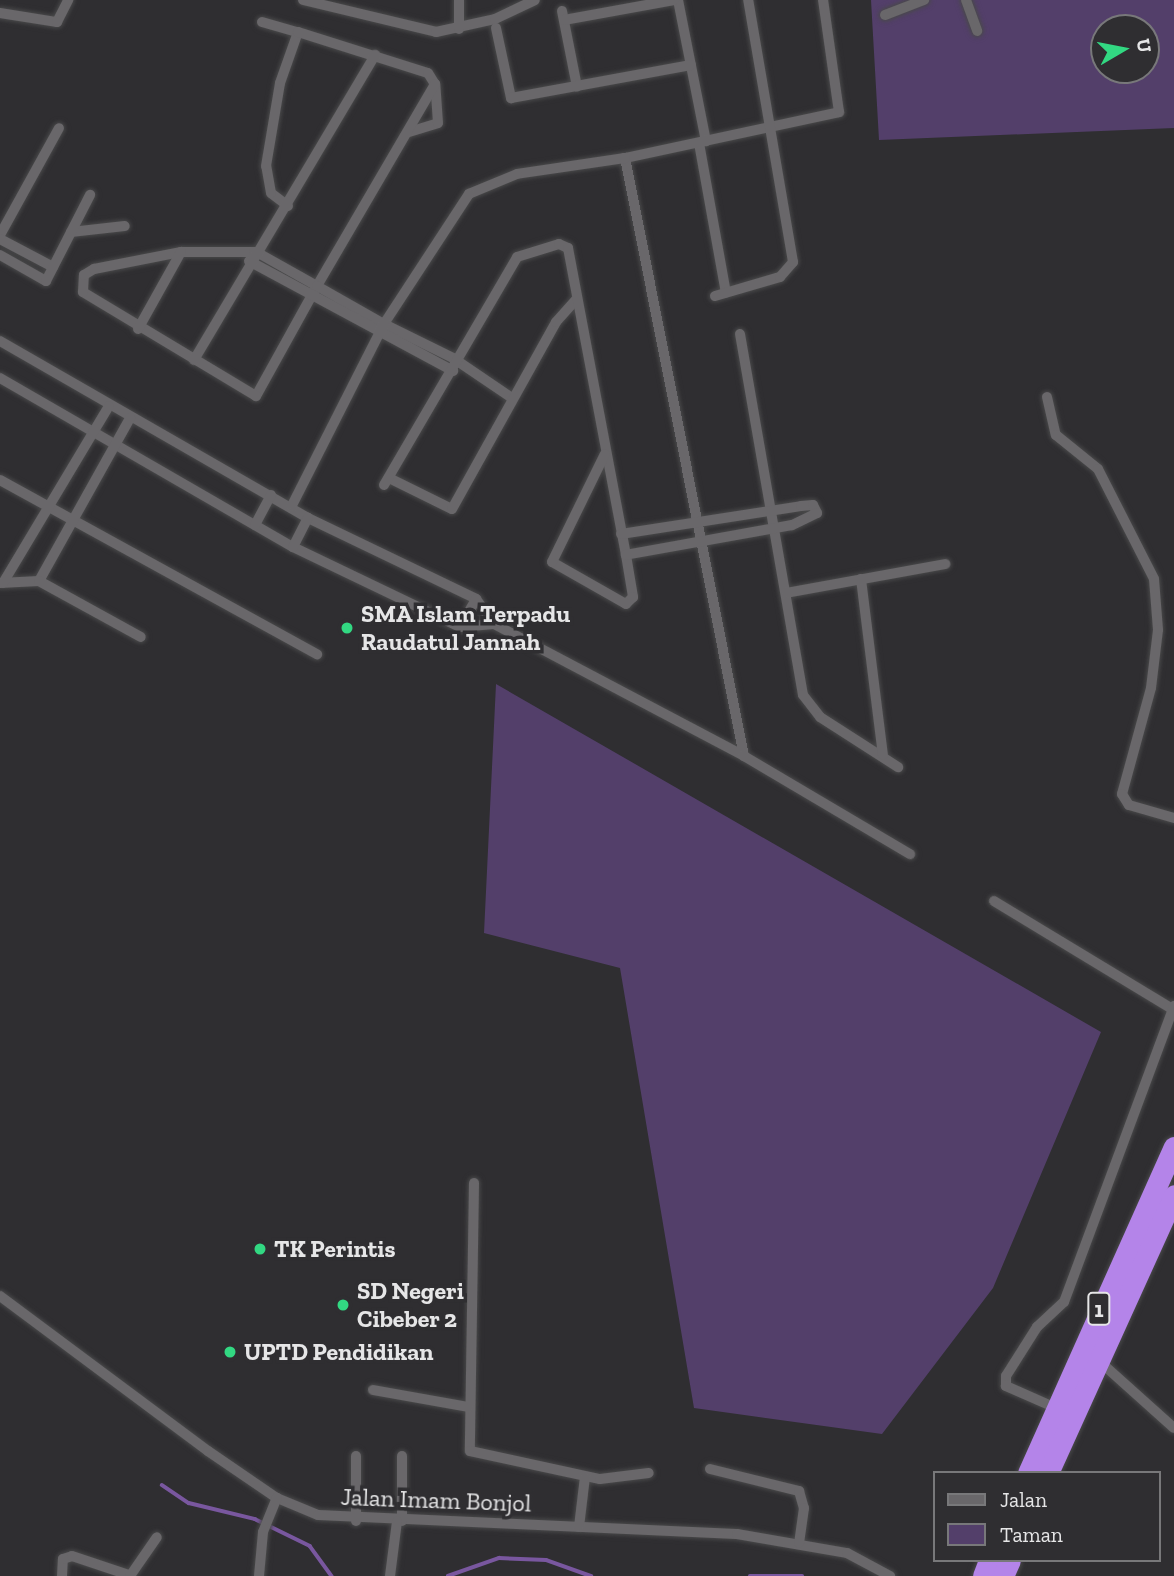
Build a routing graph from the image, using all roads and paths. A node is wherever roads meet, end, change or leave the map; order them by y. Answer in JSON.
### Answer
{"nodes":[{"id":1,"x":68,"y":0,"type":"edge"},
{"id":2,"x":303,"y":0,"type":"edge"},
{"id":3,"x":355,"y":0,"type":"edge"},
{"id":4,"x":459,"y":0,"type":"edge"},
{"id":5,"x":535,"y":0,"type":"edge"},
{"id":6,"x":676,"y":0,"type":"edge"},
{"id":7,"x":747,"y":0,"type":"edge"},
{"id":8,"x":823,"y":0,"type":"edge"},
{"id":9,"x":925,"y":0,"type":"edge"},
{"id":10,"x":966,"y":0,"type":"edge"},
{"id":11,"x":0,"y":13,"type":"edge"},
{"id":12,"x":351,"y":13,"type":"junction"},
{"id":13,"x":885,"y":15,"type":"dead end"},
{"id":14,"x":262,"y":22,"type":"dead end"},
{"id":15,"x":496,"y":27,"type":"dead end"},
{"id":16,"x":458,"y":29,"type":"junction"},
{"id":17,"x":977,"y":31,"type":"dead end"},
{"id":18,"x":298,"y":32,"type":"junction"},
{"id":19,"x":375,"y":55,"type":"junction"},
{"id":20,"x":691,"y":65,"type":"junction"},
{"id":21,"x":435,"y":85,"type":"junction"},
{"id":22,"x":577,"y":87,"type":"junction"},
{"id":23,"x":59,"y":128,"type":"dead end"},
{"id":24,"x":772,"y":128,"type":"junction"},
{"id":25,"x":409,"y":132,"type":"junction"},
{"id":26,"x":703,"y":142,"type":"junction"},
{"id":27,"x":625,"y":158,"type":"junction"},
{"id":28,"x":90,"y":195,"type":"dead end"},
{"id":29,"x":288,"y":206,"type":"junction"},
{"id":30,"x":125,"y":226,"type":"dead end"},
{"id":31,"x":71,"y":232,"type":"junction"},
{"id":32,"x":0,"y":237,"type":"edge"},
{"id":33,"x":181,"y":252,"type":"junction"},
{"id":34,"x":243,"y":253,"type":"junction"},
{"id":35,"x":260,"y":254,"type":"junction"},
{"id":36,"x":0,"y":256,"type":"edge"},
{"id":37,"x":254,"y":265,"type":"junction"},
{"id":38,"x":53,"y":267,"type":"junction"},
{"id":39,"x":317,"y":286,"type":"junction"},
{"id":40,"x":310,"y":297,"type":"junction"},
{"id":41,"x":577,"y":299,"type":"junction"},
{"id":42,"x":384,"y":324,"type":"junction"},
{"id":43,"x":138,"y":329,"type":"junction"},
{"id":44,"x":740,"y":334,"type":"dead end"},
{"id":45,"x":378,"y":336,"type":"junction"},
{"id":46,"x":0,"y":341,"type":"edge"},
{"id":47,"x":453,"y":358,"type":"junction"},
{"id":48,"x":194,"y":360,"type":"junction"},
{"id":49,"x":446,"y":371,"type":"junction"},
{"id":50,"x":466,"y":373,"type":"junction"},
{"id":51,"x":0,"y":378,"type":"edge"},
{"id":52,"x":1047,"y":397,"type":"dead end"},
{"id":53,"x":512,"y":398,"type":"junction"},
{"id":54,"x":109,"y":406,"type":"junction"},
{"id":55,"x":131,"y":418,"type":"junction"},
{"id":56,"x":92,"y":436,"type":"junction"},
{"id":57,"x":115,"y":449,"type":"junction"},
{"id":58,"x":605,"y":454,"type":"junction"},
{"id":59,"x":0,"y":480,"type":"edge"},
{"id":60,"x":271,"y":495,"type":"junction"},
{"id":61,"x":292,"y":505,"type":"junction"},
{"id":62,"x":49,"y":508,"type":"junction"},
{"id":63,"x":772,"y":511,"type":"junction"},
{"id":64,"x":308,"y":518,"type":"junction"},
{"id":65,"x":73,"y":519,"type":"junction"},
{"id":66,"x":698,"y":522,"type":"junction"},
{"id":67,"x":255,"y":526,"type":"junction"},
{"id":68,"x":775,"y":528,"type":"junction"},
{"id":69,"x":621,"y":534,"type":"junction"},
{"id":70,"x":702,"y":543,"type":"junction"},
{"id":71,"x":293,"y":547,"type":"junction"},
{"id":72,"x":626,"y":555,"type":"junction"},
{"id":73,"x":945,"y":564,"type":"dead end"},
{"id":74,"x":861,"y":579,"type":"junction"},
{"id":75,"x":39,"y":581,"type":"junction"},
{"id":76,"x":1,"y":583,"type":"edge"},
{"id":77,"x":786,"y":593,"type":"junction"},
{"id":78,"x":476,"y":599,"type":"junction"},
{"id":79,"x":494,"y":624,"type":"junction"},
{"id":80,"x":460,"y":627,"type":"junction"},
{"id":81,"x":141,"y":637,"type":"dead end"},
{"id":82,"x":317,"y":654,"type":"dead end"},
{"id":83,"x":883,"y":755,"type":"junction"},
{"id":84,"x":744,"y":756,"type":"junction"},
{"id":85,"x":898,"y":767,"type":"dead end"},
{"id":86,"x":1174,"y":818,"type":"edge"},
{"id":87,"x":910,"y":854,"type":"dead end"},
{"id":88,"x":994,"y":901,"type":"dead end"},
{"id":89,"x":1174,"y":1009,"type":"edge"},
{"id":90,"x":1174,"y":1147,"type":"edge"},
{"id":91,"x":474,"y":1183,"type":"dead end"},
{"id":92,"x":1174,"y":1195,"type":"edge"},
{"id":93,"x":0,"y":1296,"type":"edge"},
{"id":94,"x":1097,"y":1359,"type":"junction"},
{"id":95,"x":373,"y":1390,"type":"dead end"},
{"id":96,"x":468,"y":1407,"type":"junction"},
{"id":97,"x":1056,"y":1408,"type":"junction"},
{"id":98,"x":1174,"y":1428,"type":"edge"},
{"id":99,"x":356,"y":1456,"type":"dead end"},
{"id":100,"x":402,"y":1456,"type":"dead end"},
{"id":101,"x":710,"y":1469,"type":"dead end"},
{"id":102,"x":1029,"y":1471,"type":"edge"},
{"id":103,"x":1049,"y":1471,"type":"edge"},
{"id":104,"x":649,"y":1473,"type":"dead end"},
{"id":105,"x":585,"y":1477,"type":"junction"},
{"id":106,"x":277,"y":1497,"type":"junction"},
{"id":107,"x":356,"y":1521,"type":"junction"},
{"id":108,"x":399,"y":1521,"type":"junction"},
{"id":109,"x":579,"y":1527,"type":"junction"},
{"id":110,"x":157,"y":1537,"type":"dead end"},
{"id":111,"x":799,"y":1544,"type":"junction"},
{"id":112,"x":62,"y":1576,"type":"edge"},
{"id":113,"x":130,"y":1576,"type":"edge"},
{"id":114,"x":259,"y":1576,"type":"edge"},
{"id":115,"x":390,"y":1576,"type":"edge"},
{"id":116,"x":890,"y":1576,"type":"edge"}],
"edges":[{"from":1,"to":11,"type":"street"},
{"from":2,"to":12,"type":"street"},
{"from":3,"to":12,"type":"street"},
{"from":4,"to":16,"type":"street"},
{"from":5,"to":16,"type":"street"},
{"from":6,"to":20,"type":"street"},
{"from":6,"to":22,"type":"street"},
{"from":7,"to":24,"type":"street"},
{"from":8,"to":24,"type":"street"},
{"from":9,"to":13,"type":"street"},
{"from":10,"to":17,"type":"street"},
{"from":12,"to":16,"type":"street"},
{"from":14,"to":18,"type":"street"},
{"from":15,"to":22,"type":"street"},
{"from":18,"to":19,"type":"street"},
{"from":18,"to":29,"type":"street"},
{"from":19,"to":21,"type":"street"},
{"from":19,"to":29,"type":"street"},
{"from":20,"to":22,"type":"street"},
{"from":20,"to":26,"type":"street"},
{"from":21,"to":25,"type":"street"},
{"from":21,"to":25,"type":"street"},
{"from":23,"to":32,"type":"street"},
{"from":24,"to":26,"type":"street"},
{"from":24,"to":26,"type":"street"},
{"from":25,"to":39,"type":"street"},
{"from":26,"to":27,"type":"street"},
{"from":27,"to":42,"type":"street"},
{"from":27,"to":66,"type":"street"},
{"from":28,"to":31,"type":"street"},
{"from":29,"to":35,"type":"street"},
{"from":30,"to":31,"type":"street"},
{"from":31,"to":38,"type":"street"},
{"from":32,"to":38,"type":"street"},
{"from":33,"to":34,"type":"street"},
{"from":33,"to":43,"type":"street"},
{"from":33,"to":43,"type":"street"},
{"from":34,"to":35,"type":"street"},
{"from":34,"to":37,"type":"street"},
{"from":35,"to":37,"type":"street"},
{"from":35,"to":39,"type":"street"},
{"from":36,"to":38,"type":"street"},
{"from":37,"to":40,"type":"street"},
{"from":37,"to":48,"type":"street"},
{"from":39,"to":40,"type":"street"},
{"from":39,"to":42,"type":"street"},
{"from":40,"to":45,"type":"street"},
{"from":40,"to":48,"type":"street"},
{"from":41,"to":47,"type":"street"},
{"from":41,"to":53,"type":"street"},
{"from":41,"to":58,"type":"street"},
{"from":42,"to":45,"type":"street"},
{"from":42,"to":47,"type":"street"},
{"from":43,"to":48,"type":"street"},
{"from":44,"to":63,"type":"street"},
{"from":45,"to":49,"type":"street"},
{"from":45,"to":61,"type":"street"},
{"from":46,"to":54,"type":"street"},
{"from":47,"to":49,"type":"street"},
{"from":47,"to":50,"type":"street"},
{"from":49,"to":50,"type":"street"},
{"from":49,"to":53,"type":"street"},
{"from":50,"to":53,"type":"street"},
{"from":51,"to":56,"type":"street"},
{"from":52,"to":86,"type":"street"},
{"from":54,"to":55,"type":"street"},
{"from":54,"to":56,"type":"street"},
{"from":55,"to":57,"type":"street"},
{"from":55,"to":60,"type":"street"},
{"from":56,"to":57,"type":"street"},
{"from":56,"to":62,"type":"street"},
{"from":57,"to":65,"type":"street"},
{"from":57,"to":67,"type":"street"},
{"from":58,"to":69,"type":"street"},
{"from":58,"to":72,"type":"street"},
{"from":59,"to":62,"type":"street"},
{"from":60,"to":61,"type":"street"},
{"from":60,"to":67,"type":"street"},
{"from":61,"to":64,"type":"street"},
{"from":62,"to":65,"type":"street"},
{"from":62,"to":76,"type":"street"},
{"from":63,"to":66,"type":"street"},
{"from":63,"to":68,"type":"street"},
{"from":63,"to":68,"type":"street"},
{"from":64,"to":71,"type":"street"},
{"from":64,"to":78,"type":"street"},
{"from":65,"to":75,"type":"street"},
{"from":65,"to":82,"type":"street"},
{"from":66,"to":69,"type":"street"},
{"from":66,"to":70,"type":"street"},
{"from":67,"to":71,"type":"street"},
{"from":68,"to":70,"type":"street"},
{"from":68,"to":77,"type":"street"},
{"from":69,"to":72,"type":"street"},
{"from":70,"to":72,"type":"street"},
{"from":70,"to":84,"type":"street"},
{"from":71,"to":80,"type":"street"},
{"from":73,"to":74,"type":"street"},
{"from":74,"to":77,"type":"street"},
{"from":74,"to":83,"type":"street"},
{"from":75,"to":76,"type":"street"},
{"from":75,"to":81,"type":"street"},
{"from":77,"to":83,"type":"street"},
{"from":78,"to":79,"type":"street"},
{"from":78,"to":80,"type":"street"},
{"from":79,"to":80,"type":"street"},
{"from":79,"to":84,"type":"street"},
{"from":83,"to":85,"type":"street"},
{"from":84,"to":87,"type":"street"},
{"from":88,"to":89,"type":"street"},
{"from":89,"to":97,"type":"street"},
{"from":90,"to":97,"type":"highway","number":"1"},
{"from":91,"to":96,"type":"street"},
{"from":92,"to":94,"type":"highway","number":"1"},
{"from":93,"to":106,"type":"street","name":"Jalan Imam Bonjol"},
{"from":94,"to":98,"type":"street"},
{"from":94,"to":103,"type":"highway","number":"1"},
{"from":95,"to":96,"type":"street"},
{"from":96,"to":105,"type":"street"},
{"from":97,"to":102,"type":"highway","number":"1"},
{"from":99,"to":107,"type":"street"},
{"from":100,"to":108,"type":"street"},
{"from":101,"to":111,"type":"street"},
{"from":104,"to":105,"type":"street"},
{"from":105,"to":109,"type":"street"},
{"from":106,"to":107,"type":"street","name":"Jalan Imam Bonjol"},
{"from":106,"to":114,"type":"street"},
{"from":107,"to":108,"type":"street","name":"Jalan Imam Bonjol"},
{"from":108,"to":109,"type":"street","name":"Jalan Imam Bonjol"},
{"from":108,"to":115,"type":"street"},
{"from":109,"to":111,"type":"street","name":"Jalan Imam Bonjol"},
{"from":110,"to":113,"type":"street"},
{"from":111,"to":116,"type":"street","name":"Jalan Imam Bonjol"},
{"from":112,"to":113,"type":"street"}]}
